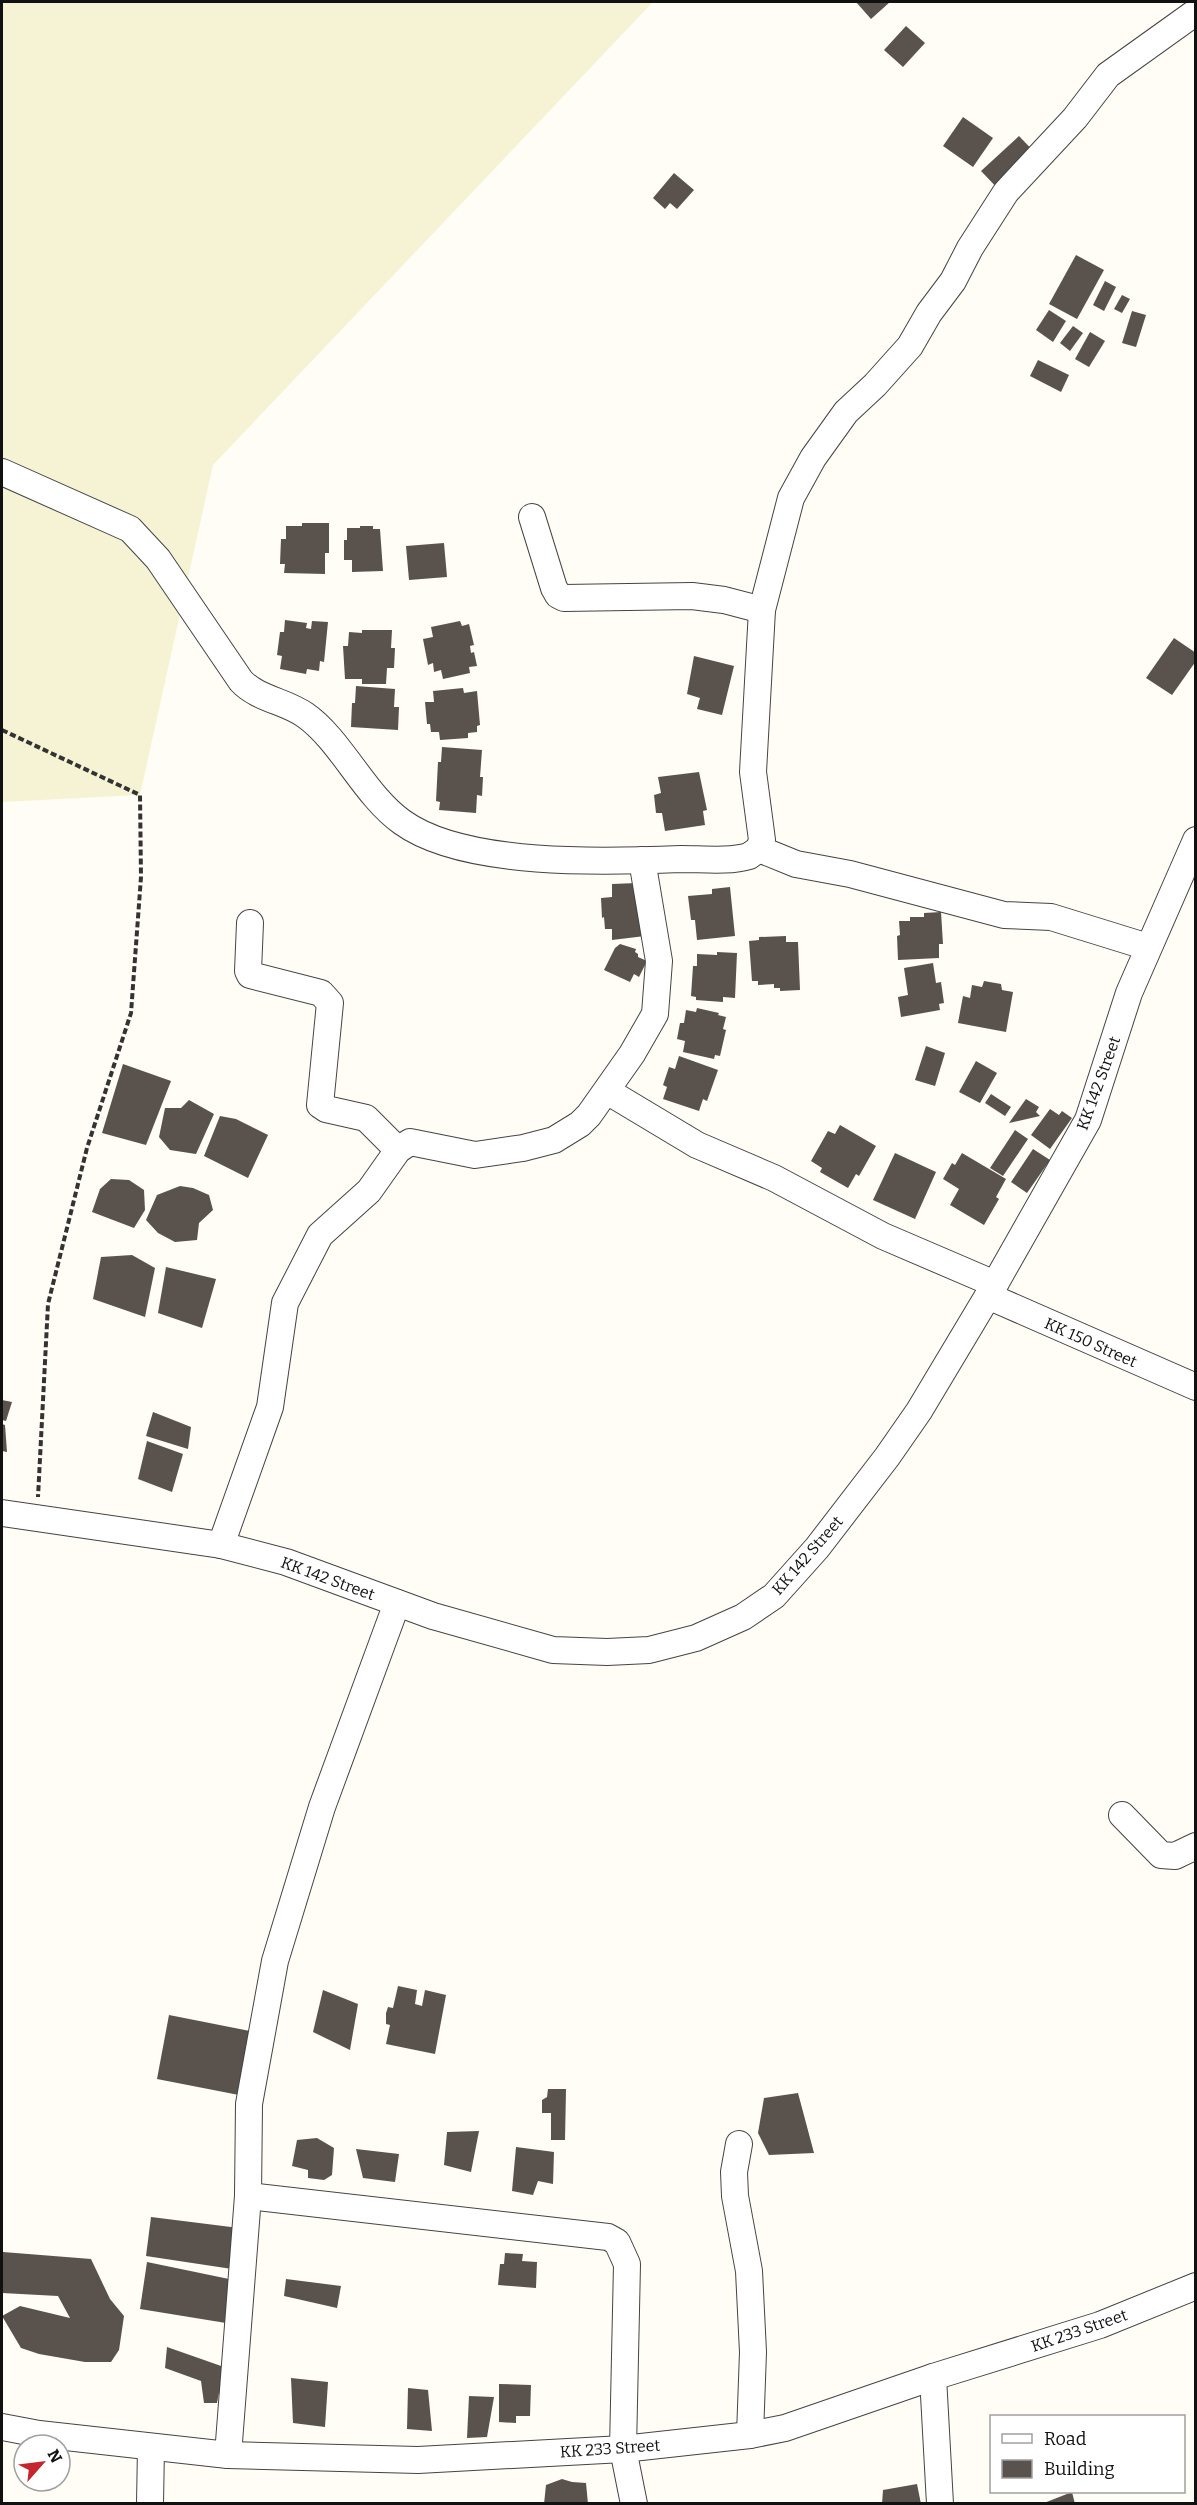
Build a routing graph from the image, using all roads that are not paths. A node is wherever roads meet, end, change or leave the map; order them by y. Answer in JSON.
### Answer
{"nodes":[{"id":1,"x":1196,"y":12,"type":"edge"},
{"id":2,"x":2,"y":472,"type":"edge"},
{"id":3,"x":532,"y":517,"type":"dead end"},
{"id":4,"x":762,"y":610,"type":"junction"},
{"id":5,"x":1196,"y":840,"type":"edge"},
{"id":6,"x":759,"y":849,"type":"junction"},
{"id":7,"x":642,"y":860,"type":"junction"},
{"id":8,"x":250,"y":923,"type":"dead end"},
{"id":9,"x":1148,"y":947,"type":"junction"},
{"id":10,"x":607,"y":1091,"type":"junction"},
{"id":11,"x":398,"y":1150,"type":"junction"},
{"id":12,"x":991,"y":1290,"type":"junction"},
{"id":13,"x":1196,"y":1387,"type":"edge"},
{"id":14,"x":2,"y":1513,"type":"edge"},
{"id":15,"x":221,"y":1545,"type":"junction"},
{"id":16,"x":397,"y":1603,"type":"junction"},
{"id":17,"x":1122,"y":1815,"type":"dead end"},
{"id":18,"x":1196,"y":1845,"type":"edge"},
{"id":19,"x":739,"y":2144,"type":"dead end"},
{"id":20,"x":248,"y":2196,"type":"junction"},
{"id":21,"x":1196,"y":2286,"type":"edge"},
{"id":22,"x":933,"y":2377,"type":"junction"},
{"id":23,"x":2,"y":2427,"type":"edge"},
{"id":24,"x":750,"y":2435,"type":"junction"},
{"id":25,"x":151,"y":2447,"type":"junction"},
{"id":26,"x":623,"y":2449,"type":"junction"},
{"id":27,"x":228,"y":2455,"type":"junction"},
{"id":28,"x":150,"y":2504,"type":"edge"},
{"id":29,"x":634,"y":2504,"type":"edge"},
{"id":30,"x":940,"y":2504,"type":"edge"}],
"edges":[{"from":1,"to":4,"type":"street"},
{"from":2,"to":7,"type":"street"},
{"from":3,"to":4,"type":"street"},
{"from":4,"to":6,"type":"street"},
{"from":5,"to":9,"type":"street","name":"KK 142 Street"},
{"from":6,"to":7,"type":"street"},
{"from":6,"to":9,"type":"street"},
{"from":7,"to":10,"type":"street"},
{"from":8,"to":11,"type":"street"},
{"from":9,"to":12,"type":"street","name":"KK 142 Street"},
{"from":10,"to":11,"type":"street"},
{"from":10,"to":12,"type":"street","name":"KK 150 Street"},
{"from":11,"to":15,"type":"street"},
{"from":12,"to":13,"type":"street","name":"KK 150 Street"},
{"from":12,"to":16,"type":"street","name":"KK 142 Street"},
{"from":14,"to":15,"type":"street","name":"KK 142 Street"},
{"from":15,"to":16,"type":"street","name":"KK 142 Street"},
{"from":16,"to":20,"type":"street"},
{"from":17,"to":18,"type":"street"},
{"from":19,"to":24,"type":"street"},
{"from":20,"to":26,"type":"street"},
{"from":20,"to":27,"type":"street"},
{"from":21,"to":22,"type":"street","name":"KK 233 Street"},
{"from":22,"to":24,"type":"street","name":"KK 233 Street"},
{"from":22,"to":30,"type":"street"},
{"from":23,"to":25,"type":"street","name":"KK 233 Street"},
{"from":24,"to":26,"type":"street","name":"KK 233 Street"},
{"from":25,"to":27,"type":"street","name":"KK 233 Street"},
{"from":25,"to":28,"type":"street"},
{"from":26,"to":27,"type":"street","name":"KK 233 Street"},
{"from":26,"to":29,"type":"street"}]}
